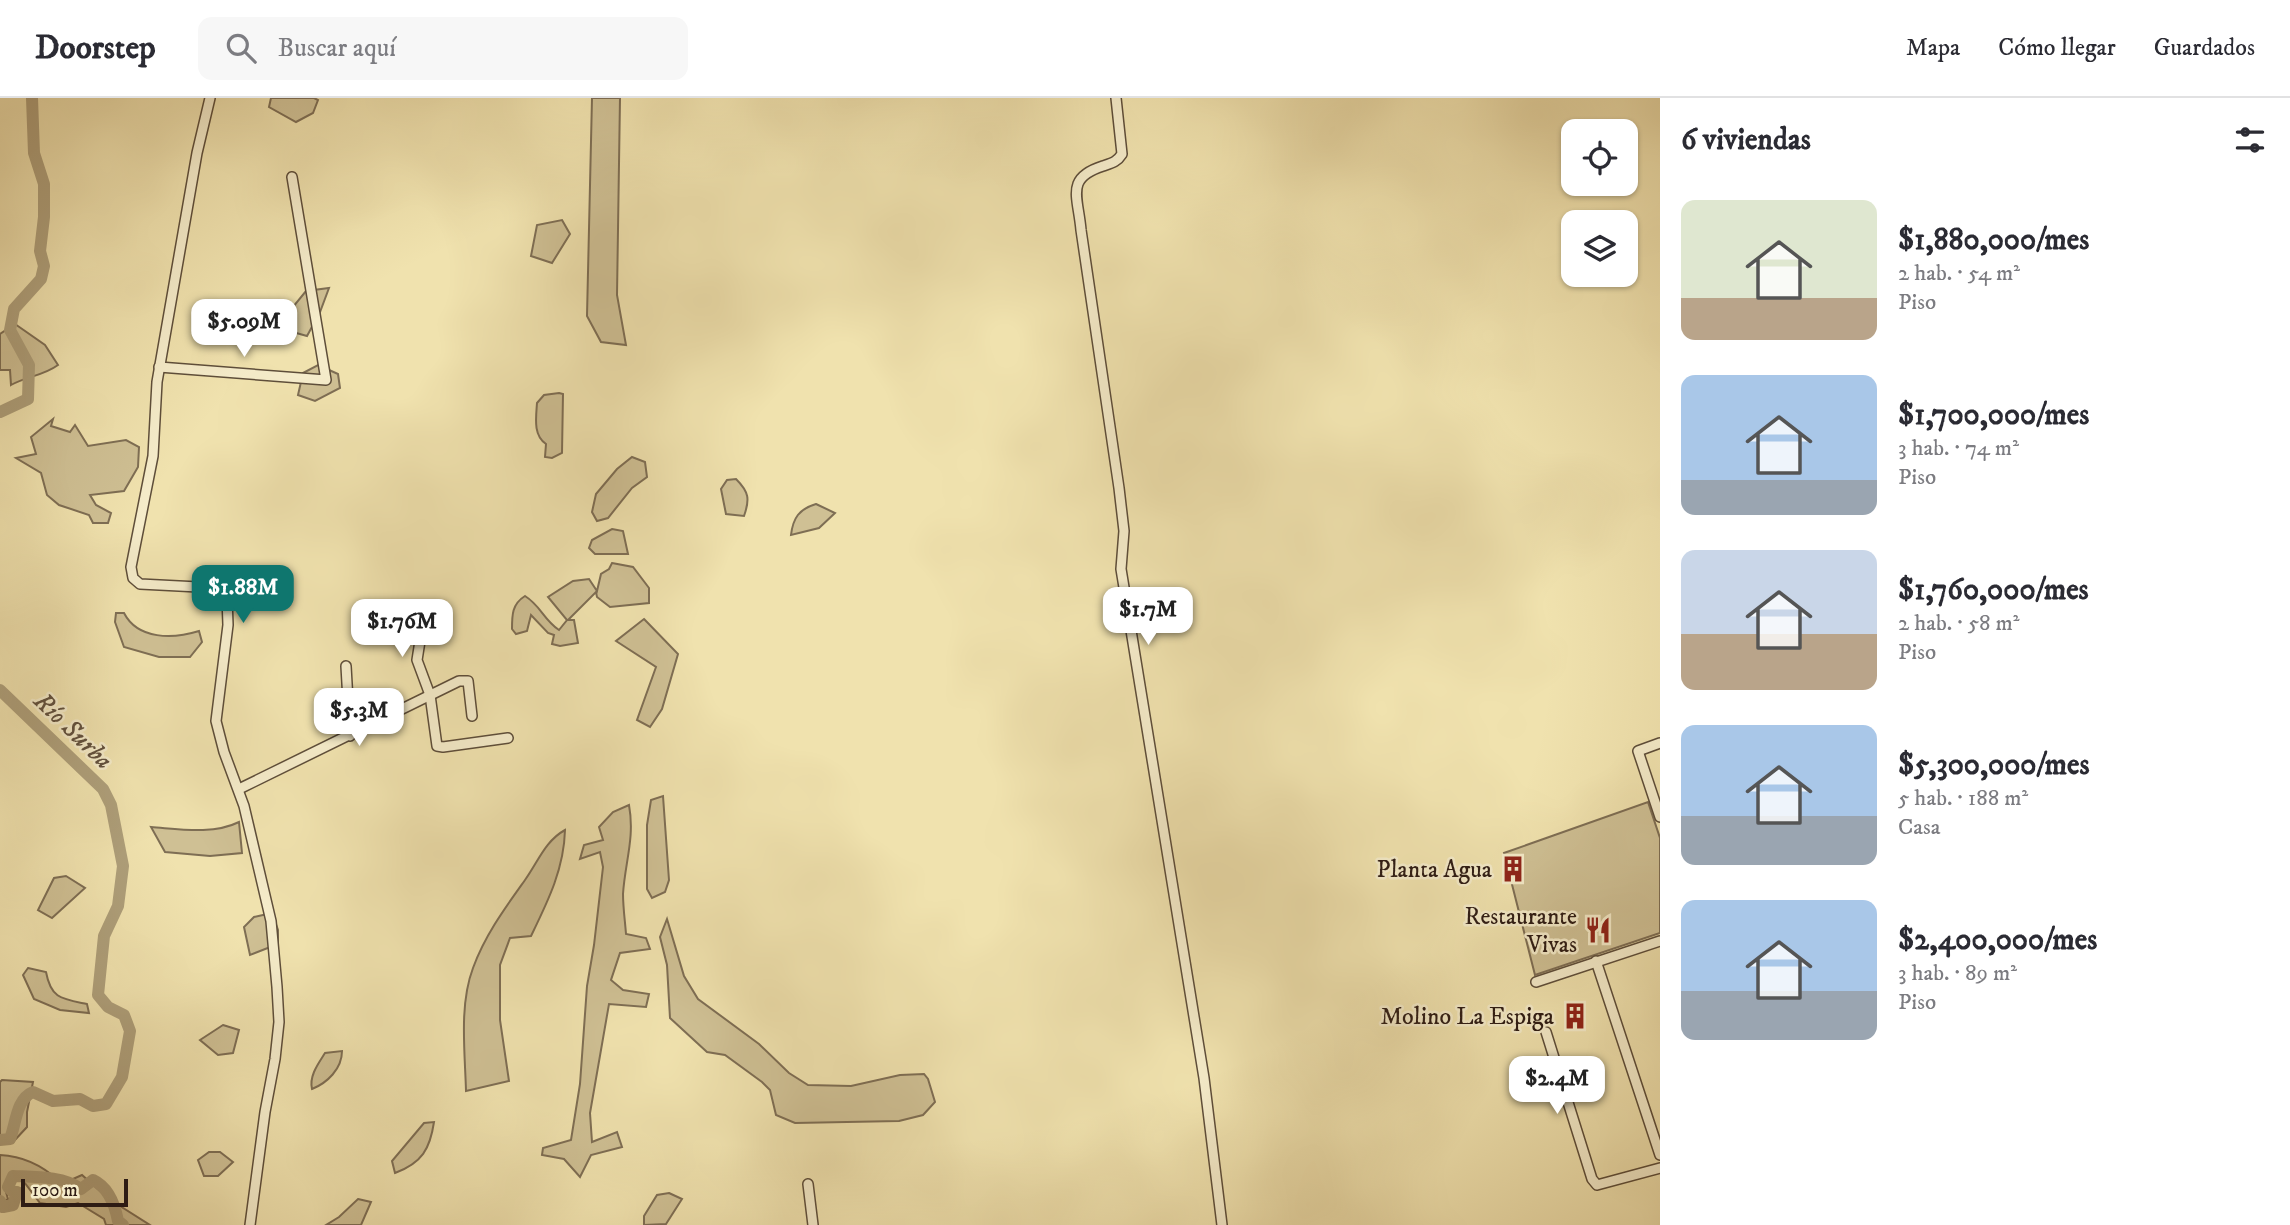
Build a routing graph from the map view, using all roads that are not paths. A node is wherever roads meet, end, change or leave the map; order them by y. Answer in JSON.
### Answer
{"nodes":[{"id":1,"x":210,"y":98,"type":"edge"},
{"id":2,"x":1116,"y":98,"type":"edge"},
{"id":3,"x":292,"y":177,"type":"dead end"},
{"id":4,"x":159,"y":367,"type":"junction"},
{"id":5,"x":419,"y":615,"type":"dead end"},
{"id":6,"x":346,"y":666,"type":"dead end"},
{"id":7,"x":430,"y":695,"type":"junction"},
{"id":8,"x":472,"y":716,"type":"dead end"},
{"id":9,"x":350,"y":736,"type":"junction"},
{"id":10,"x":508,"y":738,"type":"dead end"},
{"id":11,"x":1660,"y":743,"type":"edge"},
{"id":12,"x":239,"y":789,"type":"junction"},
{"id":13,"x":1660,"y":817,"type":"edge"},
{"id":14,"x":1660,"y":941,"type":"edge"},
{"id":15,"x":1596,"y":961,"type":"junction"},
{"id":16,"x":1536,"y":982,"type":"dead end"},
{"id":17,"x":1546,"y":1032,"type":"dead end"},
{"id":18,"x":1660,"y":1155,"type":"edge"},
{"id":19,"x":1660,"y":1168,"type":"edge"},
{"id":20,"x":808,"y":1184,"type":"dead end"},
{"id":21,"x":250,"y":1225,"type":"edge"},
{"id":22,"x":813,"y":1225,"type":"edge"},
{"id":23,"x":1222,"y":1225,"type":"edge"}],
"edges":[{"from":1,"to":4,"type":"street"},
{"from":2,"to":23,"type":"street"},
{"from":3,"to":4,"type":"street"},
{"from":4,"to":12,"type":"street"},
{"from":5,"to":7,"type":"street"},
{"from":6,"to":9,"type":"street"},
{"from":7,"to":8,"type":"street"},
{"from":7,"to":9,"type":"street"},
{"from":7,"to":10,"type":"street"},
{"from":9,"to":12,"type":"street"},
{"from":11,"to":13,"type":"street"},
{"from":12,"to":21,"type":"street"},
{"from":14,"to":15,"type":"street"},
{"from":15,"to":16,"type":"street"},
{"from":15,"to":18,"type":"street"},
{"from":17,"to":19,"type":"street"},
{"from":20,"to":22,"type":"street"}]}
